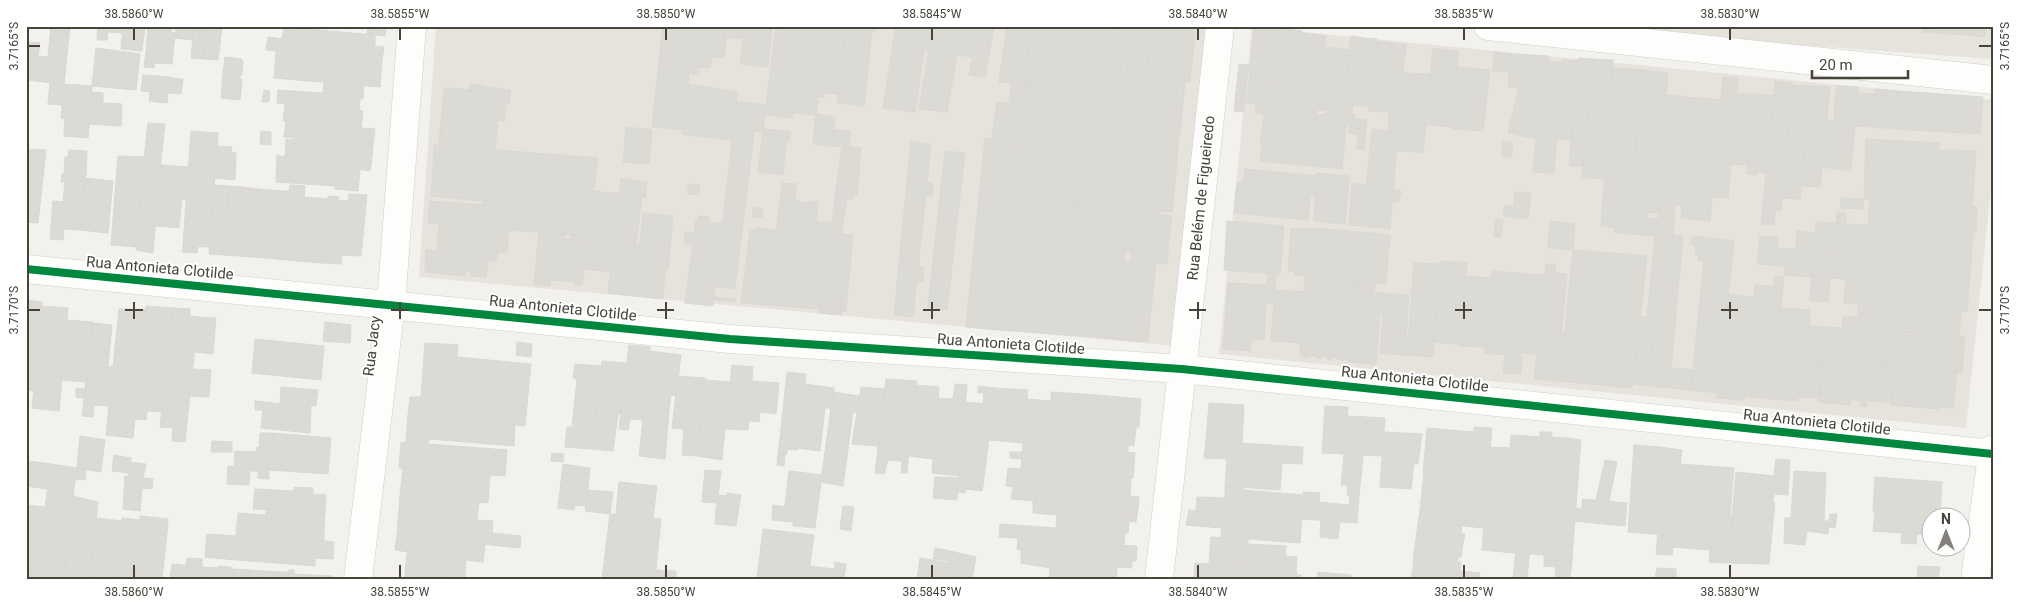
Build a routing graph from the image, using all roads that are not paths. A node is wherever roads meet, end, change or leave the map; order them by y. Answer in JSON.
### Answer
{"nodes":[{"id":1,"x":412,"y":26,"type":"edge"},
{"id":2,"x":1220,"y":26,"type":"edge"},
{"id":3,"x":1488,"y":26,"type":"edge"},
{"id":4,"x":1993,"y":80,"type":"edge"},
{"id":5,"x":26,"y":269,"type":"edge"},
{"id":6,"x":391,"y":304,"type":"junction"},
{"id":7,"x":1182,"y":368,"type":"junction"},
{"id":8,"x":1993,"y":449,"type":"edge"},
{"id":9,"x":1993,"y":454,"type":"edge"},
{"id":10,"x":358,"y":579,"type":"edge"},
{"id":11,"x":1159,"y":579,"type":"edge"},
{"id":12,"x":1975,"y":579,"type":"edge"}],
"edges":[{"from":1,"to":6,"type":"street","name":"Rua Jacy"},
{"from":2,"to":7,"type":"street","name":"Rua Belém de Figueiredo"},
{"from":3,"to":4,"type":"street"},
{"from":5,"to":6,"type":"street","name":"Rua Antonieta Clotilde"},
{"from":6,"to":7,"type":"street","name":"Rua Antonieta Clotilde"},
{"from":6,"to":10,"type":"street","name":"Rua Jacy"},
{"from":7,"to":9,"type":"street","name":"Rua Antonieta Clotilde"},
{"from":7,"to":11,"type":"street","name":"Rua Belém de Figueiredo"},
{"from":8,"to":9,"type":"street"},
{"from":9,"to":12,"type":"street"}]}
